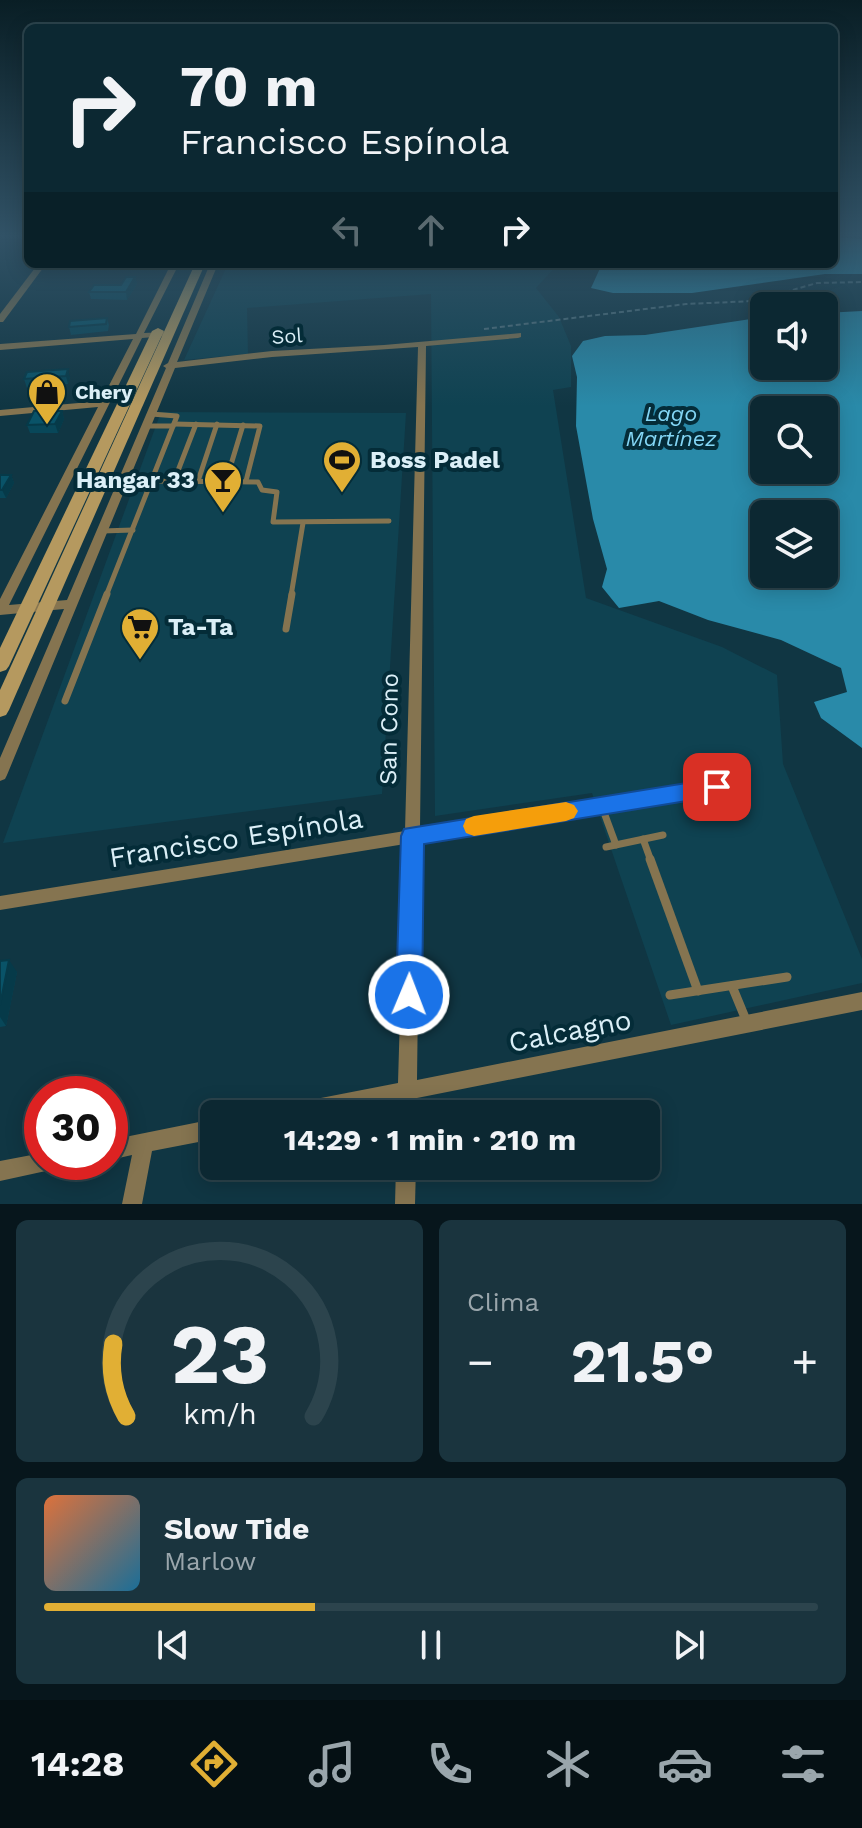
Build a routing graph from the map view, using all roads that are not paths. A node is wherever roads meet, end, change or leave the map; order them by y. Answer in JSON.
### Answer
{"nodes":[{"id":1,"x":20,"y":293,"type":"edge"},
{"id":2,"x":161,"y":293,"type":"edge"},
{"id":3,"x":178,"y":293,"type":"edge"},
{"id":4,"x":184,"y":293,"type":"edge"},
{"id":5,"x":202,"y":293,"type":"edge"},
{"id":6,"x":0,"y":320,"type":"edge"},
{"id":7,"x":185,"y":333,"type":"junction"},
{"id":8,"x":162,"y":335,"type":"junction"},
{"id":9,"x":518,"y":335,"type":"dead end"},
{"id":10,"x":139,"y":337,"type":"junction"},
{"id":11,"x":422,"y":344,"type":"junction"},
{"id":12,"x":0,"y":347,"type":"edge"},
{"id":13,"x":171,"y":366,"type":"junction"},
{"id":14,"x":154,"y":367,"type":"junction"},
{"id":15,"x":103,"y":404,"type":"junction"},
{"id":16,"x":0,"y":413,"type":"edge"},
{"id":17,"x":148,"y":420,"type":"junction"},
{"id":18,"x":196,"y":424,"type":"junction"},
{"id":19,"x":217,"y":424,"type":"junction"},
{"id":20,"x":174,"y":425,"type":"junction"},
{"id":21,"x":243,"y":425,"type":"junction"},
{"id":22,"x":152,"y":481,"type":"junction"},
{"id":23,"x":174,"y":481,"type":"junction"},
{"id":24,"x":198,"y":481,"type":"junction"},
{"id":25,"x":226,"y":481,"type":"junction"},
{"id":26,"x":246,"y":481,"type":"junction"},
{"id":27,"x":389,"y":521,"type":"dead end"},
{"id":28,"x":303,"y":523,"type":"junction"},
{"id":29,"x":133,"y":530,"type":"junction"},
{"id":30,"x":102,"y":531,"type":"junction"},
{"id":31,"x":70,"y":604,"type":"junction"},
{"id":32,"x":45,"y":606,"type":"junction"},
{"id":33,"x":26,"y":608,"type":"junction"},
{"id":34,"x":0,"y":610,"type":"edge"},
{"id":35,"x":286,"y":629,"type":"dead end"},
{"id":36,"x":0,"y":666,"type":"edge"},
{"id":37,"x":65,"y":701,"type":"dead end"},
{"id":38,"x":0,"y":710,"type":"edge"},
{"id":39,"x":0,"y":775,"type":"edge"},
{"id":40,"x":717,"y":787,"type":"dead end"},
{"id":41,"x":601,"y":806,"type":"junction"},
{"id":42,"x":663,"y":835,"type":"dead end"},
{"id":43,"x":413,"y":836,"type":"junction"},
{"id":44,"x":643,"y":839,"type":"junction"},
{"id":45,"x":616,"y":845,"type":"junction"},
{"id":46,"x":606,"y":847,"type":"dead end"},
{"id":47,"x":0,"y":903,"type":"edge"},
{"id":48,"x":787,"y":977,"type":"dead end"},
{"id":49,"x":732,"y":986,"type":"junction"},
{"id":50,"x":698,"y":991,"type":"junction"},
{"id":51,"x":670,"y":995,"type":"dead end"},
{"id":52,"x":862,"y":1001,"type":"edge"},
{"id":53,"x":748,"y":1024,"type":"junction"},
{"id":54,"x":407,"y":1090,"type":"junction"},
{"id":55,"x":358,"y":1100,"type":"edge"},
{"id":56,"x":407,"y":1100,"type":"edge"},
{"id":57,"x":200,"y":1132,"type":"edge"},
{"id":58,"x":144,"y":1143,"type":"junction"},
{"id":59,"x":128,"y":1146,"type":"edge"},
{"id":60,"x":24,"y":1166,"type":"edge"},
{"id":61,"x":0,"y":1171,"type":"edge"},
{"id":62,"x":406,"y":1180,"type":"edge"},
{"id":63,"x":132,"y":1204,"type":"edge"},
{"id":64,"x":405,"y":1204,"type":"edge"}],
"edges":[{"from":1,"to":6,"type":"street"},
{"from":2,"to":10,"type":"street"},
{"from":3,"to":8,"type":"main road"},
{"from":4,"to":8,"type":"main road"},
{"from":5,"to":7,"type":"street"},
{"from":7,"to":8,"type":"street"},
{"from":7,"to":13,"type":"street"},
{"from":8,"to":10,"type":"street"},
{"from":8,"to":14,"type":"main road"},
{"from":8,"to":33,"type":"main road"},
{"from":9,"to":11,"type":"street","name":"Sol"},
{"from":10,"to":12,"type":"street"},
{"from":10,"to":15,"type":"street"},
{"from":11,"to":13,"type":"street","name":"Sol"},
{"from":11,"to":43,"type":"street","name":"San Cono"},
{"from":13,"to":14,"type":"street","name":"Sol"},
{"from":13,"to":17,"type":"street"},
{"from":14,"to":32,"type":"main road"},
{"from":15,"to":16,"type":"street"},
{"from":15,"to":34,"type":"street"},
{"from":17,"to":20,"type":"lane"},
{"from":17,"to":20,"type":"lane"},
{"from":17,"to":30,"type":"street"},
{"from":18,"to":19,"type":"lane"},
{"from":18,"to":20,"type":"lane"},
{"from":18,"to":23,"type":"lane"},
{"from":19,"to":21,"type":"lane"},
{"from":19,"to":24,"type":"lane"},
{"from":20,"to":22,"type":"lane"},
{"from":21,"to":25,"type":"lane"},
{"from":21,"to":26,"type":"lane"},
{"from":22,"to":23,"type":"lane"},
{"from":22,"to":29,"type":"lane"},
{"from":23,"to":24,"type":"lane"},
{"from":24,"to":25,"type":"lane"},
{"from":25,"to":26,"type":"lane"},
{"from":26,"to":28,"type":"lane"},
{"from":27,"to":28,"type":"lane"},
{"from":28,"to":35,"type":"lane"},
{"from":29,"to":30,"type":"lane"},
{"from":29,"to":37,"type":"lane"},
{"from":30,"to":31,"type":"street"},
{"from":31,"to":32,"type":"street"},
{"from":31,"to":39,"type":"street"},
{"from":32,"to":33,"type":"street"},
{"from":32,"to":38,"type":"main road"},
{"from":33,"to":34,"type":"street"},
{"from":33,"to":36,"type":"main road"},
{"from":40,"to":41,"type":"street","name":"Francisco Espínola"},
{"from":41,"to":43,"type":"street","name":"Francisco Espínola"},
{"from":41,"to":45,"type":"lane"},
{"from":42,"to":44,"type":"lane"},
{"from":43,"to":47,"type":"street","name":"Francisco Espínola"},
{"from":43,"to":54,"type":"street","name":"San Cono"},
{"from":44,"to":45,"type":"lane"},
{"from":44,"to":50,"type":"lane"},
{"from":45,"to":46,"type":"lane"},
{"from":48,"to":49,"type":"lane"},
{"from":49,"to":50,"type":"lane"},
{"from":49,"to":53,"type":"lane"},
{"from":50,"to":51,"type":"lane"},
{"from":52,"to":53,"type":"street","name":"Calcagno"},
{"from":53,"to":54,"type":"street","name":"Calcagno"},
{"from":54,"to":55,"type":"street","name":"Calcagno"},
{"from":54,"to":56,"type":"street","name":"San Cono"},
{"from":57,"to":58,"type":"street"},
{"from":58,"to":59,"type":"street"},
{"from":58,"to":63,"type":"street"},
{"from":60,"to":61,"type":"street"},
{"from":62,"to":64,"type":"street"}]}
